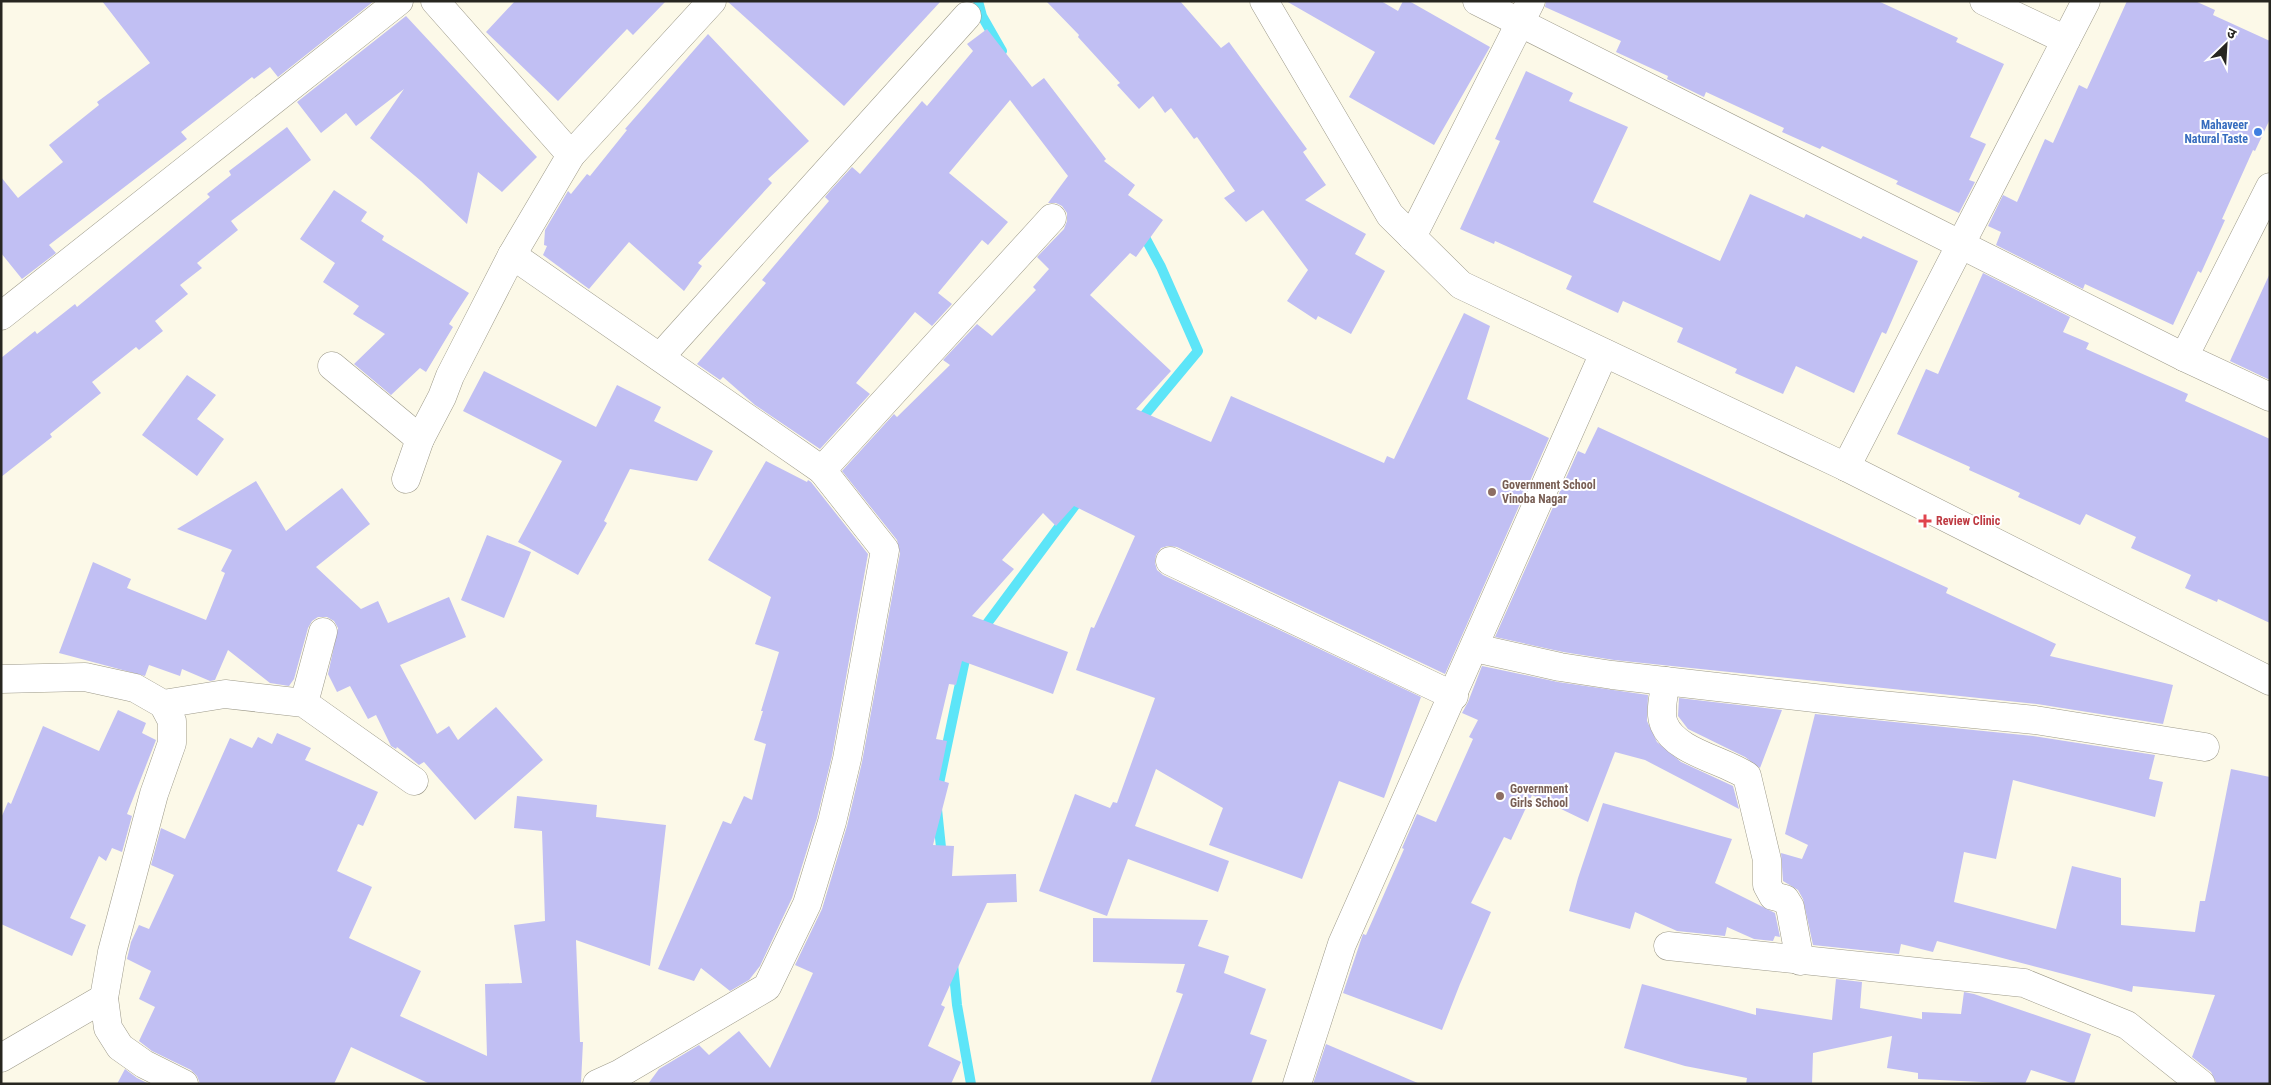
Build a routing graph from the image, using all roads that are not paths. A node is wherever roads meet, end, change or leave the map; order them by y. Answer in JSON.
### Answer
{"nodes":[{"id":1,"x":399,"y":1,"type":"edge"},
{"id":2,"x":435,"y":1,"type":"edge"},
{"id":3,"x":712,"y":1,"type":"edge"},
{"id":4,"x":1264,"y":1,"type":"edge"},
{"id":5,"x":1477,"y":1,"type":"edge"},
{"id":6,"x":1984,"y":1,"type":"edge"},
{"id":7,"x":2086,"y":1,"type":"edge"},
{"id":8,"x":1525,"y":13,"type":"edge"},
{"id":9,"x":967,"y":16,"type":"dead end"},
{"id":10,"x":2066,"y":40,"type":"junction"},
{"id":11,"x":571,"y":155,"type":"junction"},
{"id":12,"x":2270,"y":187,"type":"edge"},
{"id":13,"x":1052,"y":218,"type":"dead end"},
{"id":14,"x":1412,"y":237,"type":"junction"},
{"id":15,"x":1960,"y":245,"type":"junction"},
{"id":16,"x":512,"y":255,"type":"junction"},
{"id":17,"x":1,"y":316,"type":"edge"},
{"id":18,"x":1604,"y":353,"type":"junction"},
{"id":19,"x":660,"y":357,"type":"junction"},
{"id":20,"x":2184,"y":357,"type":"junction"},
{"id":21,"x":332,"y":366,"type":"dead end"},
{"id":22,"x":2270,"y":397,"type":"edge"},
{"id":23,"x":420,"y":439,"type":"junction"},
{"id":24,"x":1846,"y":467,"type":"junction"},
{"id":25,"x":822,"y":470,"type":"junction"},
{"id":26,"x":406,"y":479,"type":"dead end"},
{"id":27,"x":1170,"y":562,"type":"dead end"},
{"id":28,"x":323,"y":632,"type":"dead end"},
{"id":29,"x":1475,"y":648,"type":"junction"},
{"id":30,"x":1,"y":679,"type":"edge"},
{"id":31,"x":1666,"y":681,"type":"junction"},
{"id":32,"x":2270,"y":681,"type":"edge"},
{"id":33,"x":1454,"y":696,"type":"junction"},
{"id":34,"x":304,"y":703,"type":"junction"},
{"id":35,"x":163,"y":704,"type":"junction"},
{"id":36,"x":2205,"y":747,"type":"dead end"},
{"id":37,"x":414,"y":780,"type":"dead end"},
{"id":38,"x":1668,"y":946,"type":"dead end"},
{"id":39,"x":1800,"y":961,"type":"junction"},
{"id":40,"x":104,"y":998,"type":"junction"},
{"id":41,"x":1,"y":1058,"type":"edge"},
{"id":42,"x":184,"y":1084,"type":"edge"},
{"id":43,"x":597,"y":1084,"type":"edge"},
{"id":44,"x":1297,"y":1084,"type":"edge"},
{"id":45,"x":2201,"y":1084,"type":"edge"}],
"edges":[{"from":1,"to":17,"type":"street"},
{"from":2,"to":11,"type":"street"},
{"from":3,"to":11,"type":"street"},
{"from":4,"to":14,"type":"street"},
{"from":5,"to":8,"type":"street"},
{"from":6,"to":10,"type":"street"},
{"from":7,"to":10,"type":"street"},
{"from":8,"to":14,"type":"street"},
{"from":8,"to":15,"type":"street"},
{"from":9,"to":19,"type":"street"},
{"from":10,"to":15,"type":"street"},
{"from":11,"to":16,"type":"street"},
{"from":12,"to":20,"type":"street"},
{"from":13,"to":25,"type":"street"},
{"from":14,"to":18,"type":"street"},
{"from":15,"to":20,"type":"street"},
{"from":15,"to":24,"type":"street"},
{"from":16,"to":19,"type":"street"},
{"from":16,"to":23,"type":"street"},
{"from":18,"to":24,"type":"street"},
{"from":18,"to":29,"type":"street"},
{"from":19,"to":25,"type":"street"},
{"from":20,"to":22,"type":"street"},
{"from":21,"to":23,"type":"street"},
{"from":23,"to":26,"type":"street"},
{"from":24,"to":32,"type":"street"},
{"from":25,"to":43,"type":"street"},
{"from":27,"to":33,"type":"street"},
{"from":28,"to":34,"type":"street"},
{"from":29,"to":31,"type":"street"},
{"from":29,"to":33,"type":"street"},
{"from":30,"to":35,"type":"street"},
{"from":31,"to":36,"type":"street"},
{"from":31,"to":39,"type":"street"},
{"from":33,"to":44,"type":"street"},
{"from":34,"to":35,"type":"street"},
{"from":34,"to":37,"type":"street"},
{"from":35,"to":40,"type":"street"},
{"from":38,"to":39,"type":"street"},
{"from":39,"to":45,"type":"street"},
{"from":40,"to":41,"type":"street"},
{"from":40,"to":42,"type":"street"}]}
